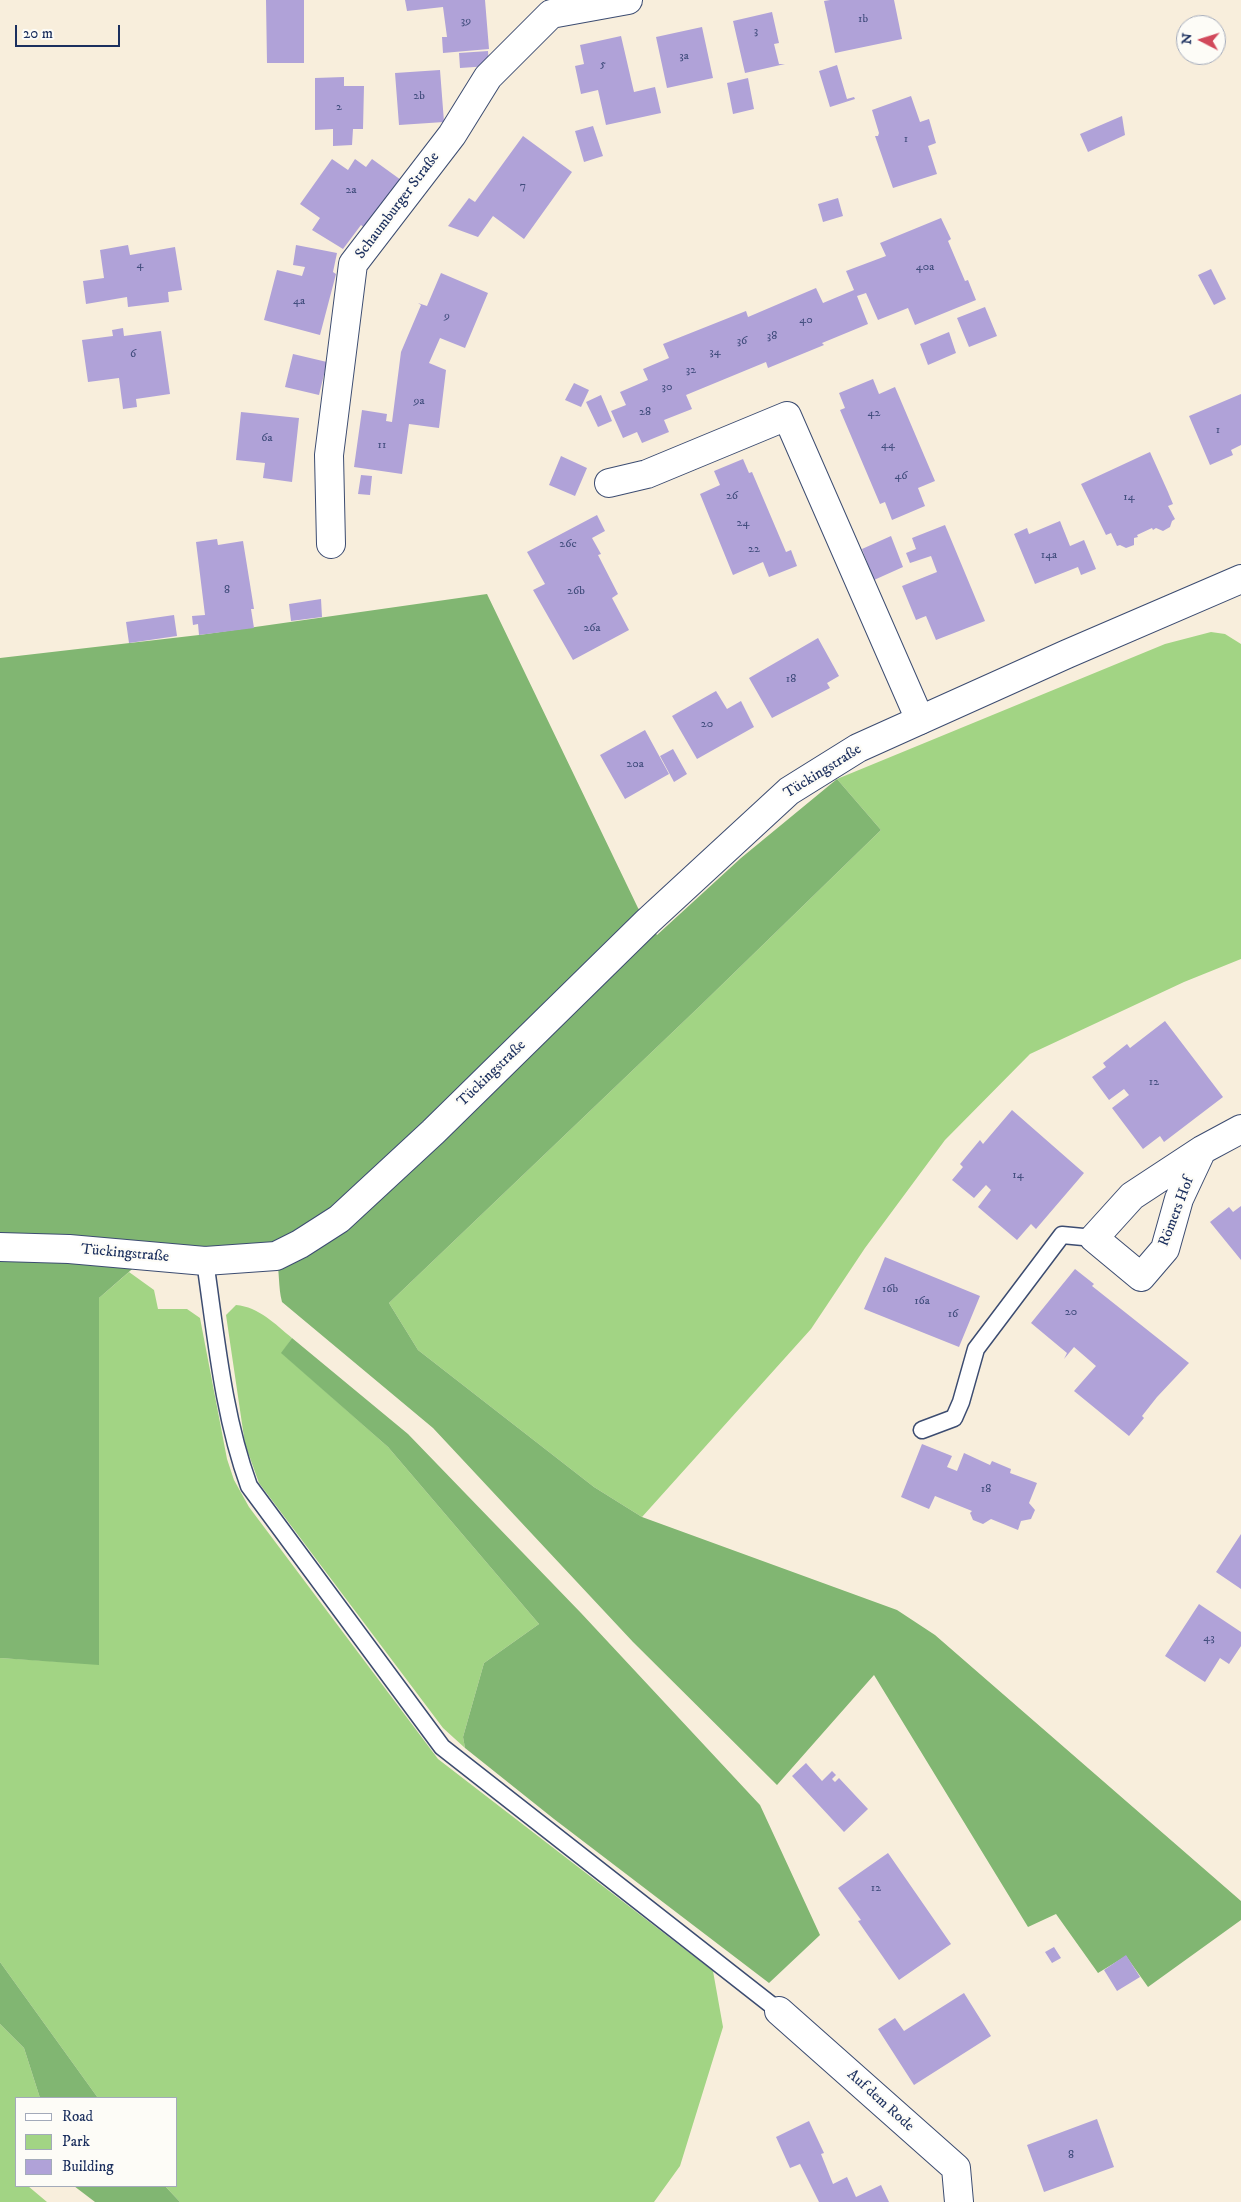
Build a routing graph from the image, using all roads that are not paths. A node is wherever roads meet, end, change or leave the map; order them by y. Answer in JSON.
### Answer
{"nodes":[{"id":1,"x":628,"y":0,"type":"edge"},
{"id":2,"x":550,"y":7,"type":"edge"},
{"id":3,"x":609,"y":483,"type":"dead end"},
{"id":4,"x":331,"y":544,"type":"dead end"},
{"id":5,"x":1241,"y":579,"type":"edge"},
{"id":6,"x":920,"y":720,"type":"junction"},
{"id":7,"x":1241,"y":1129,"type":"edge"},
{"id":8,"x":1202,"y":1150,"type":"junction"},
{"id":9,"x":1094,"y":1238,"type":"junction"},
{"id":10,"x":0,"y":1247,"type":"edge"},
{"id":11,"x":205,"y":1261,"type":"junction"},
{"id":12,"x":922,"y":1430,"type":"dead end"},
{"id":13,"x":779,"y":2011,"type":"joint"},
{"id":14,"x":959,"y":2202,"type":"edge"}],
"edges":[{"from":1,"to":2,"type":"street","name":"Schaumburger Straße"},
{"from":2,"to":4,"type":"street","name":"Schaumburger Straße"},
{"from":3,"to":6,"type":"street"},
{"from":5,"to":6,"type":"street","name":"Tückingstraße"},
{"from":6,"to":11,"type":"street","name":"Tückingstraße"},
{"from":7,"to":8,"type":"street","name":"Römers Hof"},
{"from":8,"to":9,"type":"street","name":"Römers Hof"},
{"from":8,"to":9,"type":"street","name":"Römers Hof"},
{"from":9,"to":12,"type":"lane"},
{"from":10,"to":11,"type":"street","name":"Tückingstraße"},
{"from":11,"to":13,"type":"lane"},
{"from":13,"to":14,"type":"street","name":"Auf dem Rode"}]}
